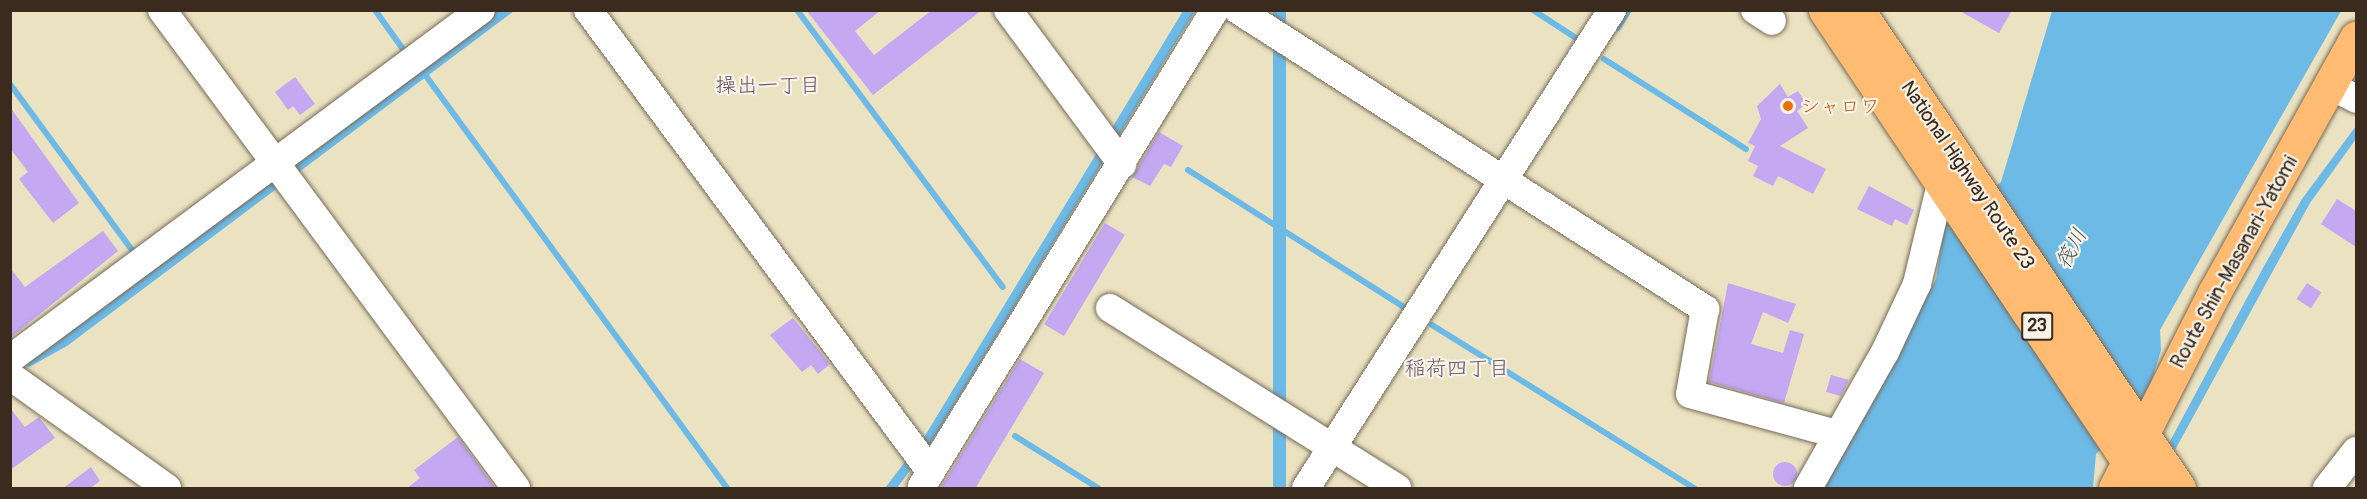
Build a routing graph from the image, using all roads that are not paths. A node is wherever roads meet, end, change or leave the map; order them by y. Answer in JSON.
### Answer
{"nodes":[{"id":1,"x":162,"y":10,"type":"edge"},
{"id":2,"x":481,"y":10,"type":"edge"},
{"id":3,"x":588,"y":10,"type":"edge"},
{"id":4,"x":1008,"y":10,"type":"edge"},
{"id":5,"x":1215,"y":10,"type":"edge"},
{"id":6,"x":1612,"y":10,"type":"edge"},
{"id":7,"x":1825,"y":10,"type":"edge"},
{"id":8,"x":1858,"y":10,"type":"edge"},
{"id":9,"x":1258,"y":23,"type":"edge"},
{"id":10,"x":2356,"y":38,"type":"edge"},
{"id":11,"x":2344,"y":93,"type":"edge"},
{"id":12,"x":1111,"y":150,"type":"junction"},
{"id":13,"x":280,"y":170,"type":"junction"},
{"id":14,"x":1503,"y":179,"type":"junction"},
{"id":15,"x":1955,"y":188,"type":"junction"},
{"id":16,"x":1110,"y":308,"type":"dead end"},
{"id":17,"x":10,"y":359,"type":"edge"},
{"id":18,"x":10,"y":376,"type":"edge"},
{"id":19,"x":1836,"y":434,"type":"junction"},
{"id":20,"x":1332,"y":448,"type":"junction"},
{"id":21,"x":2356,"y":450,"type":"edge"},
{"id":22,"x":2132,"y":459,"type":"edge"},
{"id":23,"x":921,"y":466,"type":"edge"},
{"id":24,"x":167,"y":489,"type":"edge"},
{"id":25,"x":516,"y":489,"type":"edge"},
{"id":26,"x":1306,"y":489,"type":"edge"},
{"id":27,"x":1397,"y":489,"type":"edge"},
{"id":28,"x":1808,"y":489,"type":"edge"},
{"id":29,"x":2179,"y":489,"type":"edge"},
{"id":30,"x":2327,"y":489,"type":"edge"}],
"edges":[{"from":1,"to":13,"type":"street"},
{"from":2,"to":13,"type":"street"},
{"from":3,"to":23,"type":"street"},
{"from":4,"to":12,"type":"street"},
{"from":5,"to":12,"type":"street"},
{"from":6,"to":14,"type":"street"},
{"from":7,"to":15,"type":"main road","name":"National Highway Route 23","number":"23"},
{"from":8,"to":15,"type":"main road","name":"National Highway Route 23","number":"23"},
{"from":9,"to":14,"type":"street"},
{"from":10,"to":11,"type":"main road","name":"Route Shin-Masanari-Yatomi"},
{"from":11,"to":22,"type":"main road","name":"Route Shin-Masanari-Yatomi"},
{"from":12,"to":23,"type":"street"},
{"from":13,"to":17,"type":"street"},
{"from":13,"to":25,"type":"street"},
{"from":14,"to":19,"type":"street"},
{"from":14,"to":20,"type":"street"},
{"from":15,"to":19,"type":"street"},
{"from":15,"to":22,"type":"main road","name":"National Highway Route 23","number":"23"},
{"from":16,"to":20,"type":"street"},
{"from":18,"to":24,"type":"street"},
{"from":19,"to":28,"type":"street"},
{"from":20,"to":26,"type":"street"},
{"from":20,"to":27,"type":"street"},
{"from":21,"to":30,"type":"street"},
{"from":22,"to":29,"type":"main road","name":"National Highway Route 23","number":"23"}]}
